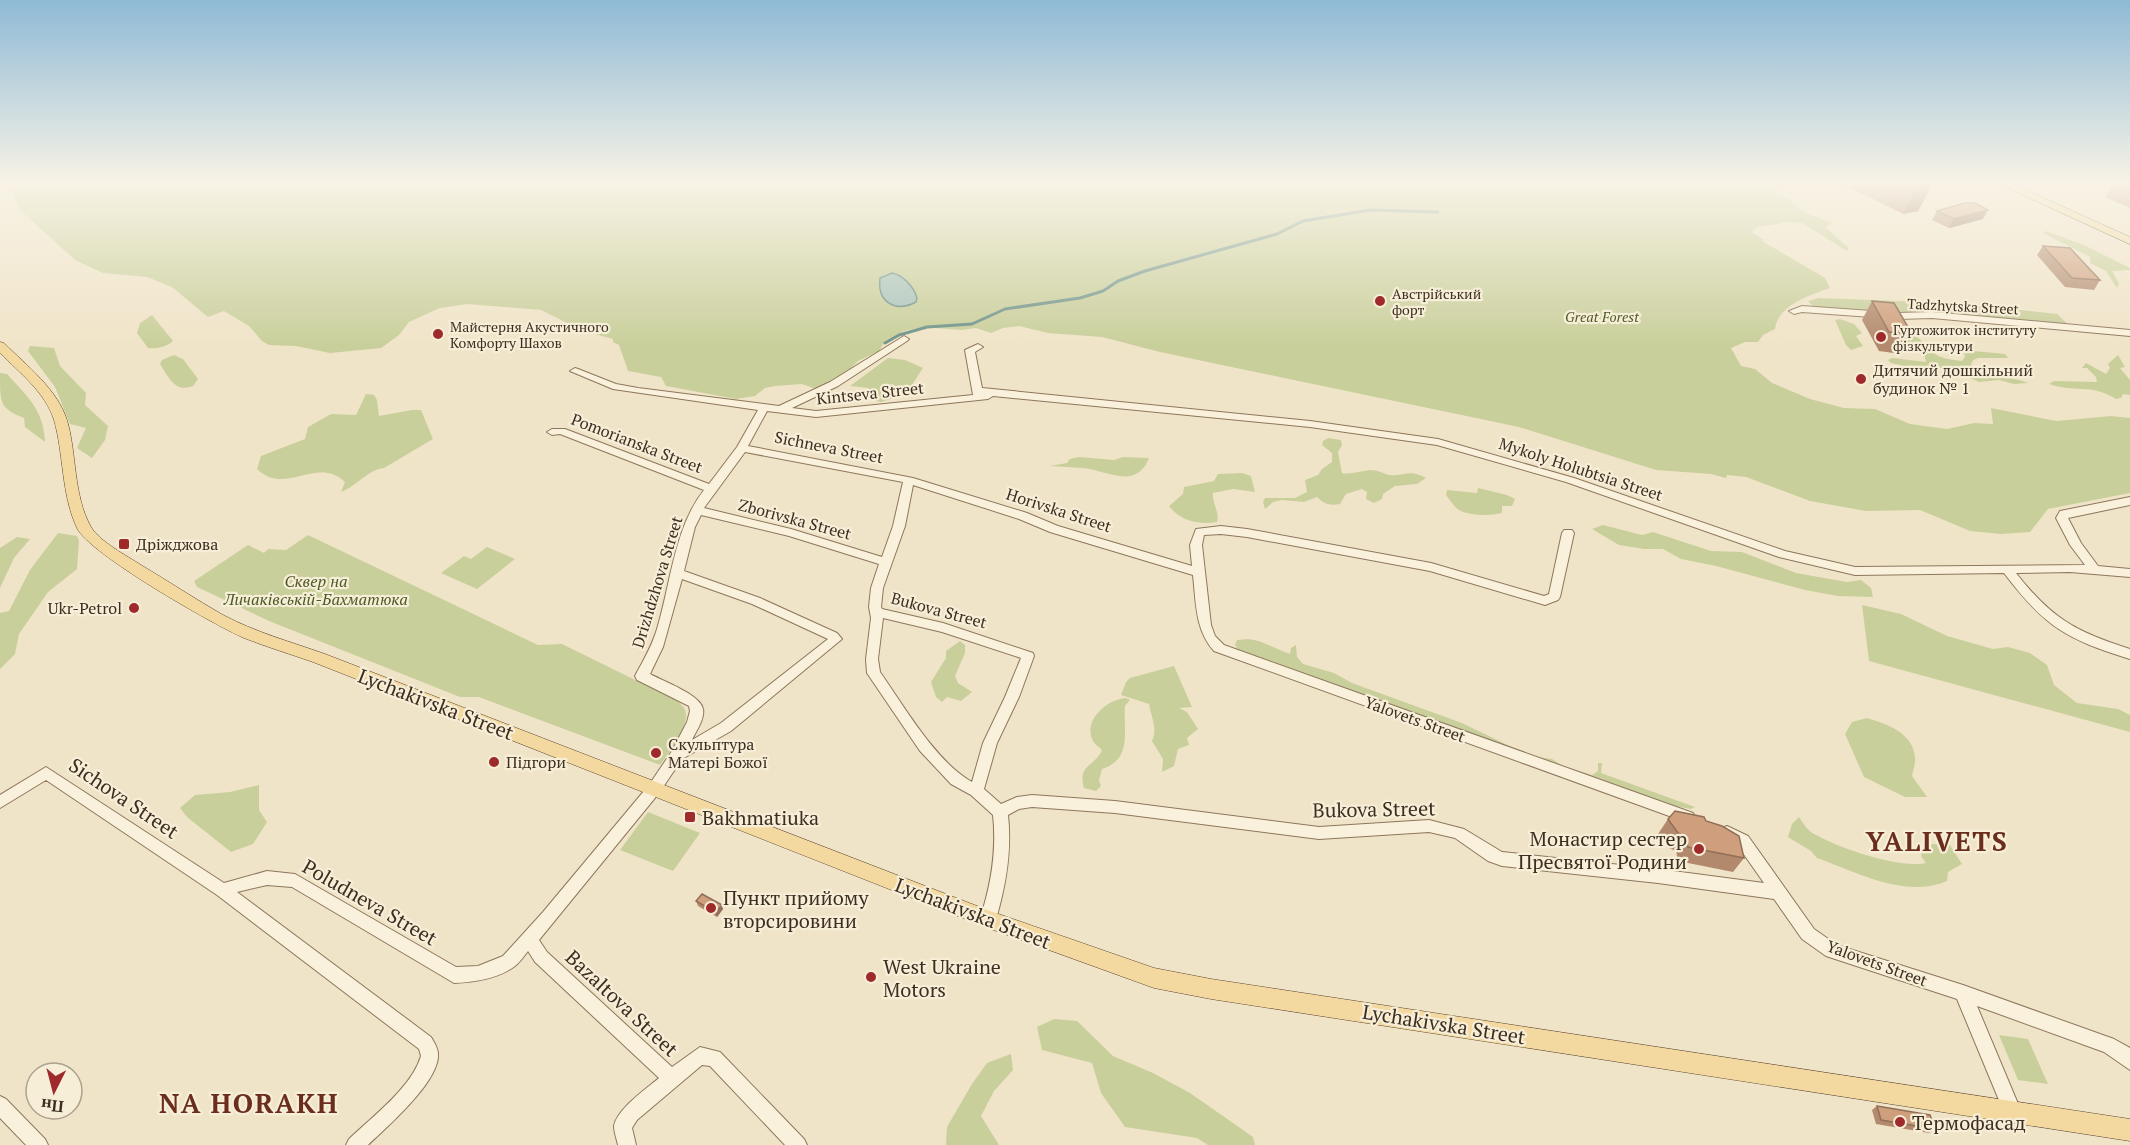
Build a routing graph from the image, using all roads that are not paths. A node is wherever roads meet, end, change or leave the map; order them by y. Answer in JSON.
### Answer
{"nodes":[{"id":1,"x":1794,"y":311,"type":"dead end"},
{"id":2,"x":2130,"y":333,"type":"edge"},
{"id":3,"x":904,"y":339,"type":"dead end"},
{"id":4,"x":0,"y":346,"type":"edge"},
{"id":5,"x":978,"y":347,"type":"dead end"},
{"id":6,"x":575,"y":371,"type":"dead end"},
{"id":7,"x":978,"y":393,"type":"junction"},
{"id":8,"x":764,"y":409,"type":"junction"},
{"id":9,"x":552,"y":432,"type":"dead end"},
{"id":10,"x":742,"y":448,"type":"junction"},
{"id":11,"x":909,"y":480,"type":"junction"},
{"id":12,"x":710,"y":488,"type":"junction"},
{"id":13,"x":2130,"y":501,"type":"edge"},
{"id":14,"x":696,"y":510,"type":"junction"},
{"id":15,"x":1568,"y":533,"type":"dead end"},
{"id":16,"x":885,"y":562,"type":"junction"},
{"id":17,"x":2007,"y":569,"type":"junction"},
{"id":18,"x":2094,"y":569,"type":"junction"},
{"id":19,"x":1199,"y":572,"type":"junction"},
{"id":20,"x":677,"y":573,"type":"junction"},
{"id":21,"x":2130,"y":573,"type":"edge"},
{"id":22,"x":876,"y":612,"type":"junction"},
{"id":23,"x":2130,"y":654,"type":"edge"},
{"id":24,"x":642,"y":676,"type":"joint"},
{"id":25,"x":677,"y":755,"type":"junction"},
{"id":26,"x":654,"y":789,"type":"junction"},
{"id":27,"x":976,"y":791,"type":"junction"},
{"id":28,"x":0,"y":802,"type":"edge"},
{"id":29,"x":1000,"y":812,"type":"junction"},
{"id":30,"x":222,"y":890,"type":"junction"},
{"id":31,"x":1777,"y":892,"type":"junction"},
{"id":32,"x":988,"y":920,"type":"junction"},
{"id":33,"x":529,"y":939,"type":"junction"},
{"id":34,"x":1963,"y":993,"type":"junction"},
{"id":35,"x":2130,"y":1061,"type":"edge"},
{"id":36,"x":672,"y":1077,"type":"junction"},
{"id":37,"x":0,"y":1105,"type":"edge"},
{"id":38,"x":2012,"y":1111,"type":"junction"},
{"id":39,"x":2130,"y":1130,"type":"edge"},
{"id":40,"x":39,"y":1145,"type":"edge"},
{"id":41,"x":355,"y":1145,"type":"edge"},
{"id":42,"x":627,"y":1145,"type":"edge"},
{"id":43,"x":798,"y":1145,"type":"edge"}],
"edges":[{"from":1,"to":2,"type":"street","name":"Tadzhytska Street"},
{"from":3,"to":8,"type":"street","name":"Kintseva Street"},
{"from":4,"to":26,"type":"main road","name":"Lychakivska Street"},
{"from":5,"to":7,"type":"street"},
{"from":6,"to":8,"type":"street","name":"Kintseva Street"},
{"from":7,"to":8,"type":"street","name":"Kintseva Street"},
{"from":7,"to":17,"type":"street","name":"Mykoly Holubtsia Street"},
{"from":8,"to":10,"type":"street","name":"Drizhdzhova Street"},
{"from":9,"to":12,"type":"street","name":"Pomorianska Street"},
{"from":10,"to":11,"type":"street","name":"Sichneva Street"},
{"from":10,"to":12,"type":"street","name":"Drizhdzhova Street"},
{"from":11,"to":16,"type":"street"},
{"from":11,"to":19,"type":"street","name":"Horivska Street"},
{"from":12,"to":14,"type":"street","name":"Drizhdzhova Street"},
{"from":13,"to":18,"type":"street"},
{"from":14,"to":16,"type":"street","name":"Zborivska Street"},
{"from":14,"to":20,"type":"street","name":"Drizhdzhova Street"},
{"from":15,"to":19,"type":"street","name":"Yalovets Street"},
{"from":16,"to":22,"type":"street"},
{"from":17,"to":18,"type":"street","name":"Mykoly Holubtsia Street"},
{"from":17,"to":23,"type":"street"},
{"from":18,"to":21,"type":"street","name":"Mykoly Holubtsia Street"},
{"from":19,"to":31,"type":"street","name":"Yalovets Street"},
{"from":20,"to":24,"type":"street","name":"Drizhdzhova Street"},
{"from":20,"to":25,"type":"street"},
{"from":22,"to":27,"type":"street"},
{"from":22,"to":27,"type":"street","name":"Bukova Street"},
{"from":24,"to":25,"type":"street","name":"Poludneva Street"},
{"from":25,"to":26,"type":"street","name":"Poludneva Street"},
{"from":26,"to":32,"type":"main road","name":"Lychakivska Street"},
{"from":26,"to":33,"type":"street","name":"Poludneva Street"},
{"from":27,"to":29,"type":"street"},
{"from":28,"to":30,"type":"street","name":"Sichova Street"},
{"from":29,"to":31,"type":"street","name":"Bukova Street"},
{"from":29,"to":32,"type":"street"},
{"from":30,"to":33,"type":"street","name":"Poludneva Street"},
{"from":30,"to":41,"type":"street"},
{"from":31,"to":34,"type":"street","name":"Yalovets Street"},
{"from":32,"to":38,"type":"main road","name":"Lychakivska Street"},
{"from":33,"to":36,"type":"street","name":"Bazaltova Street"},
{"from":34,"to":35,"type":"street","name":"Yalovets Street"},
{"from":34,"to":38,"type":"street"},
{"from":36,"to":42,"type":"street"},
{"from":36,"to":43,"type":"street","name":"Bazaltova Street"},
{"from":37,"to":40,"type":"street"},
{"from":38,"to":39,"type":"main road","name":"Lychakivska Street"}]}
